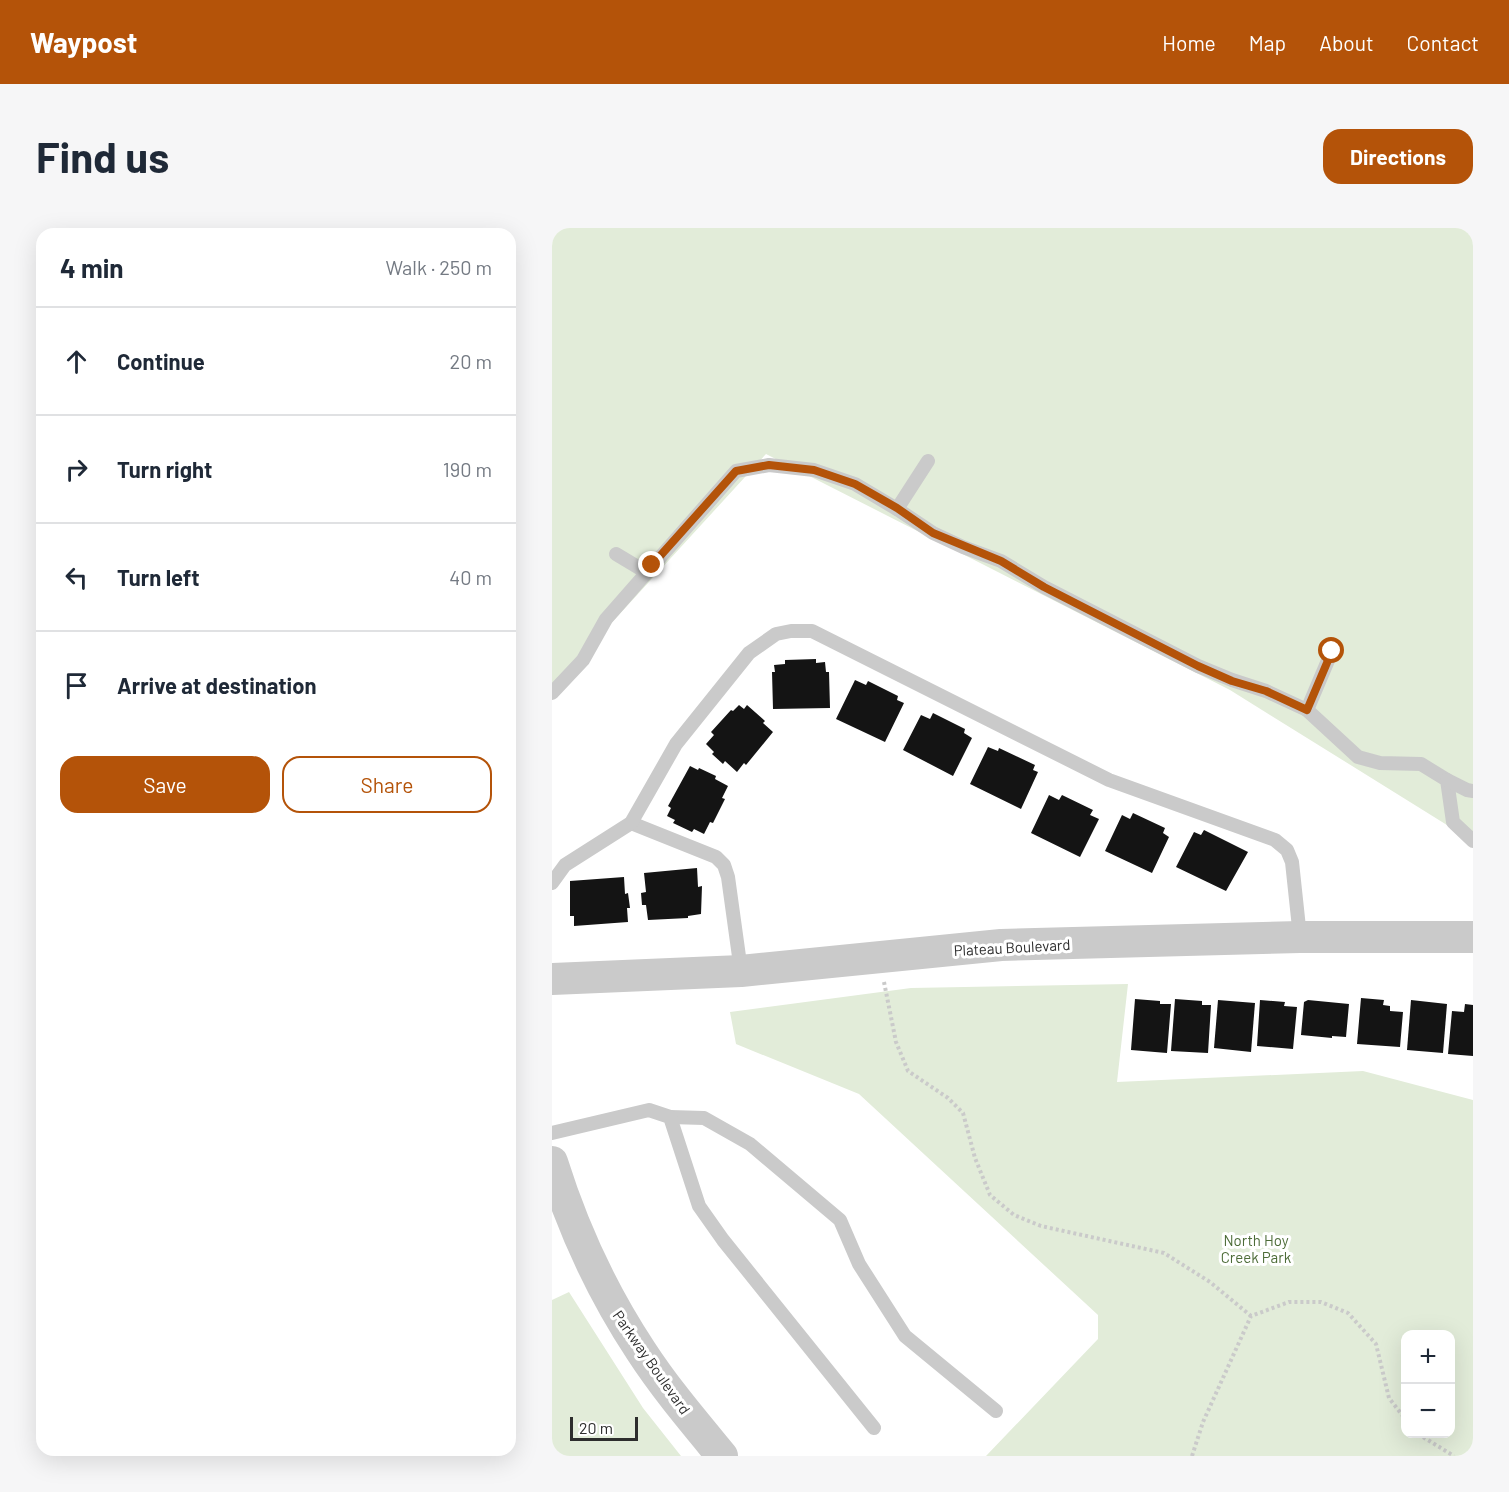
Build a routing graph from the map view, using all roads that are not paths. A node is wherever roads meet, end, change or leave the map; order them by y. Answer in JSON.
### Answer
{"nodes":[{"id":1,"x":928,"y":461,"type":"dead end"},
{"id":2,"x":897,"y":508,"type":"junction"},
{"id":3,"x":616,"y":554,"type":"dead end"},
{"id":4,"x":646,"y":572,"type":"junction"},
{"id":5,"x":1332,"y":651,"type":"dead end"},
{"id":6,"x":552,"y":693,"type":"edge"},
{"id":7,"x":1307,"y":710,"type":"junction"},
{"id":8,"x":1447,"y":780,"type":"junction"},
{"id":9,"x":1473,"y":790,"type":"edge"},
{"id":10,"x":631,"y":823,"type":"junction"},
{"id":11,"x":1473,"y":841,"type":"edge"},
{"id":12,"x":552,"y":883,"type":"edge"},
{"id":13,"x":1300,"y":937,"type":"junction"},
{"id":14,"x":1473,"y":938,"type":"edge"},
{"id":15,"x":741,"y":971,"type":"junction"},
{"id":16,"x":552,"y":980,"type":"edge"},
{"id":17,"x":670,"y":1118,"type":"junction"},
{"id":18,"x":552,"y":1133,"type":"edge"},
{"id":19,"x":552,"y":1162,"type":"edge"},
{"id":20,"x":996,"y":1411,"type":"dead end"},
{"id":21,"x":874,"y":1428,"type":"dead end"},
{"id":22,"x":722,"y":1456,"type":"edge"}],
"edges":[{"from":1,"to":2,"type":"lane"},
{"from":2,"to":4,"type":"lane"},
{"from":2,"to":7,"type":"lane"},
{"from":3,"to":4,"type":"lane"},
{"from":4,"to":6,"type":"lane"},
{"from":5,"to":7,"type":"lane"},
{"from":7,"to":8,"type":"lane"},
{"from":8,"to":9,"type":"lane"},
{"from":8,"to":11,"type":"lane"},
{"from":10,"to":12,"type":"lane"},
{"from":10,"to":13,"type":"lane"},
{"from":10,"to":15,"type":"lane"},
{"from":13,"to":14,"type":"street","name":"Plateau Boulevard"},
{"from":13,"to":15,"type":"street","name":"Plateau Boulevard"},
{"from":15,"to":16,"type":"street","name":"Plateau Boulevard"},
{"from":17,"to":18,"type":"lane"},
{"from":17,"to":20,"type":"lane"},
{"from":17,"to":21,"type":"lane"},
{"from":19,"to":22,"type":"street","name":"Parkway Boulevard"}]}
